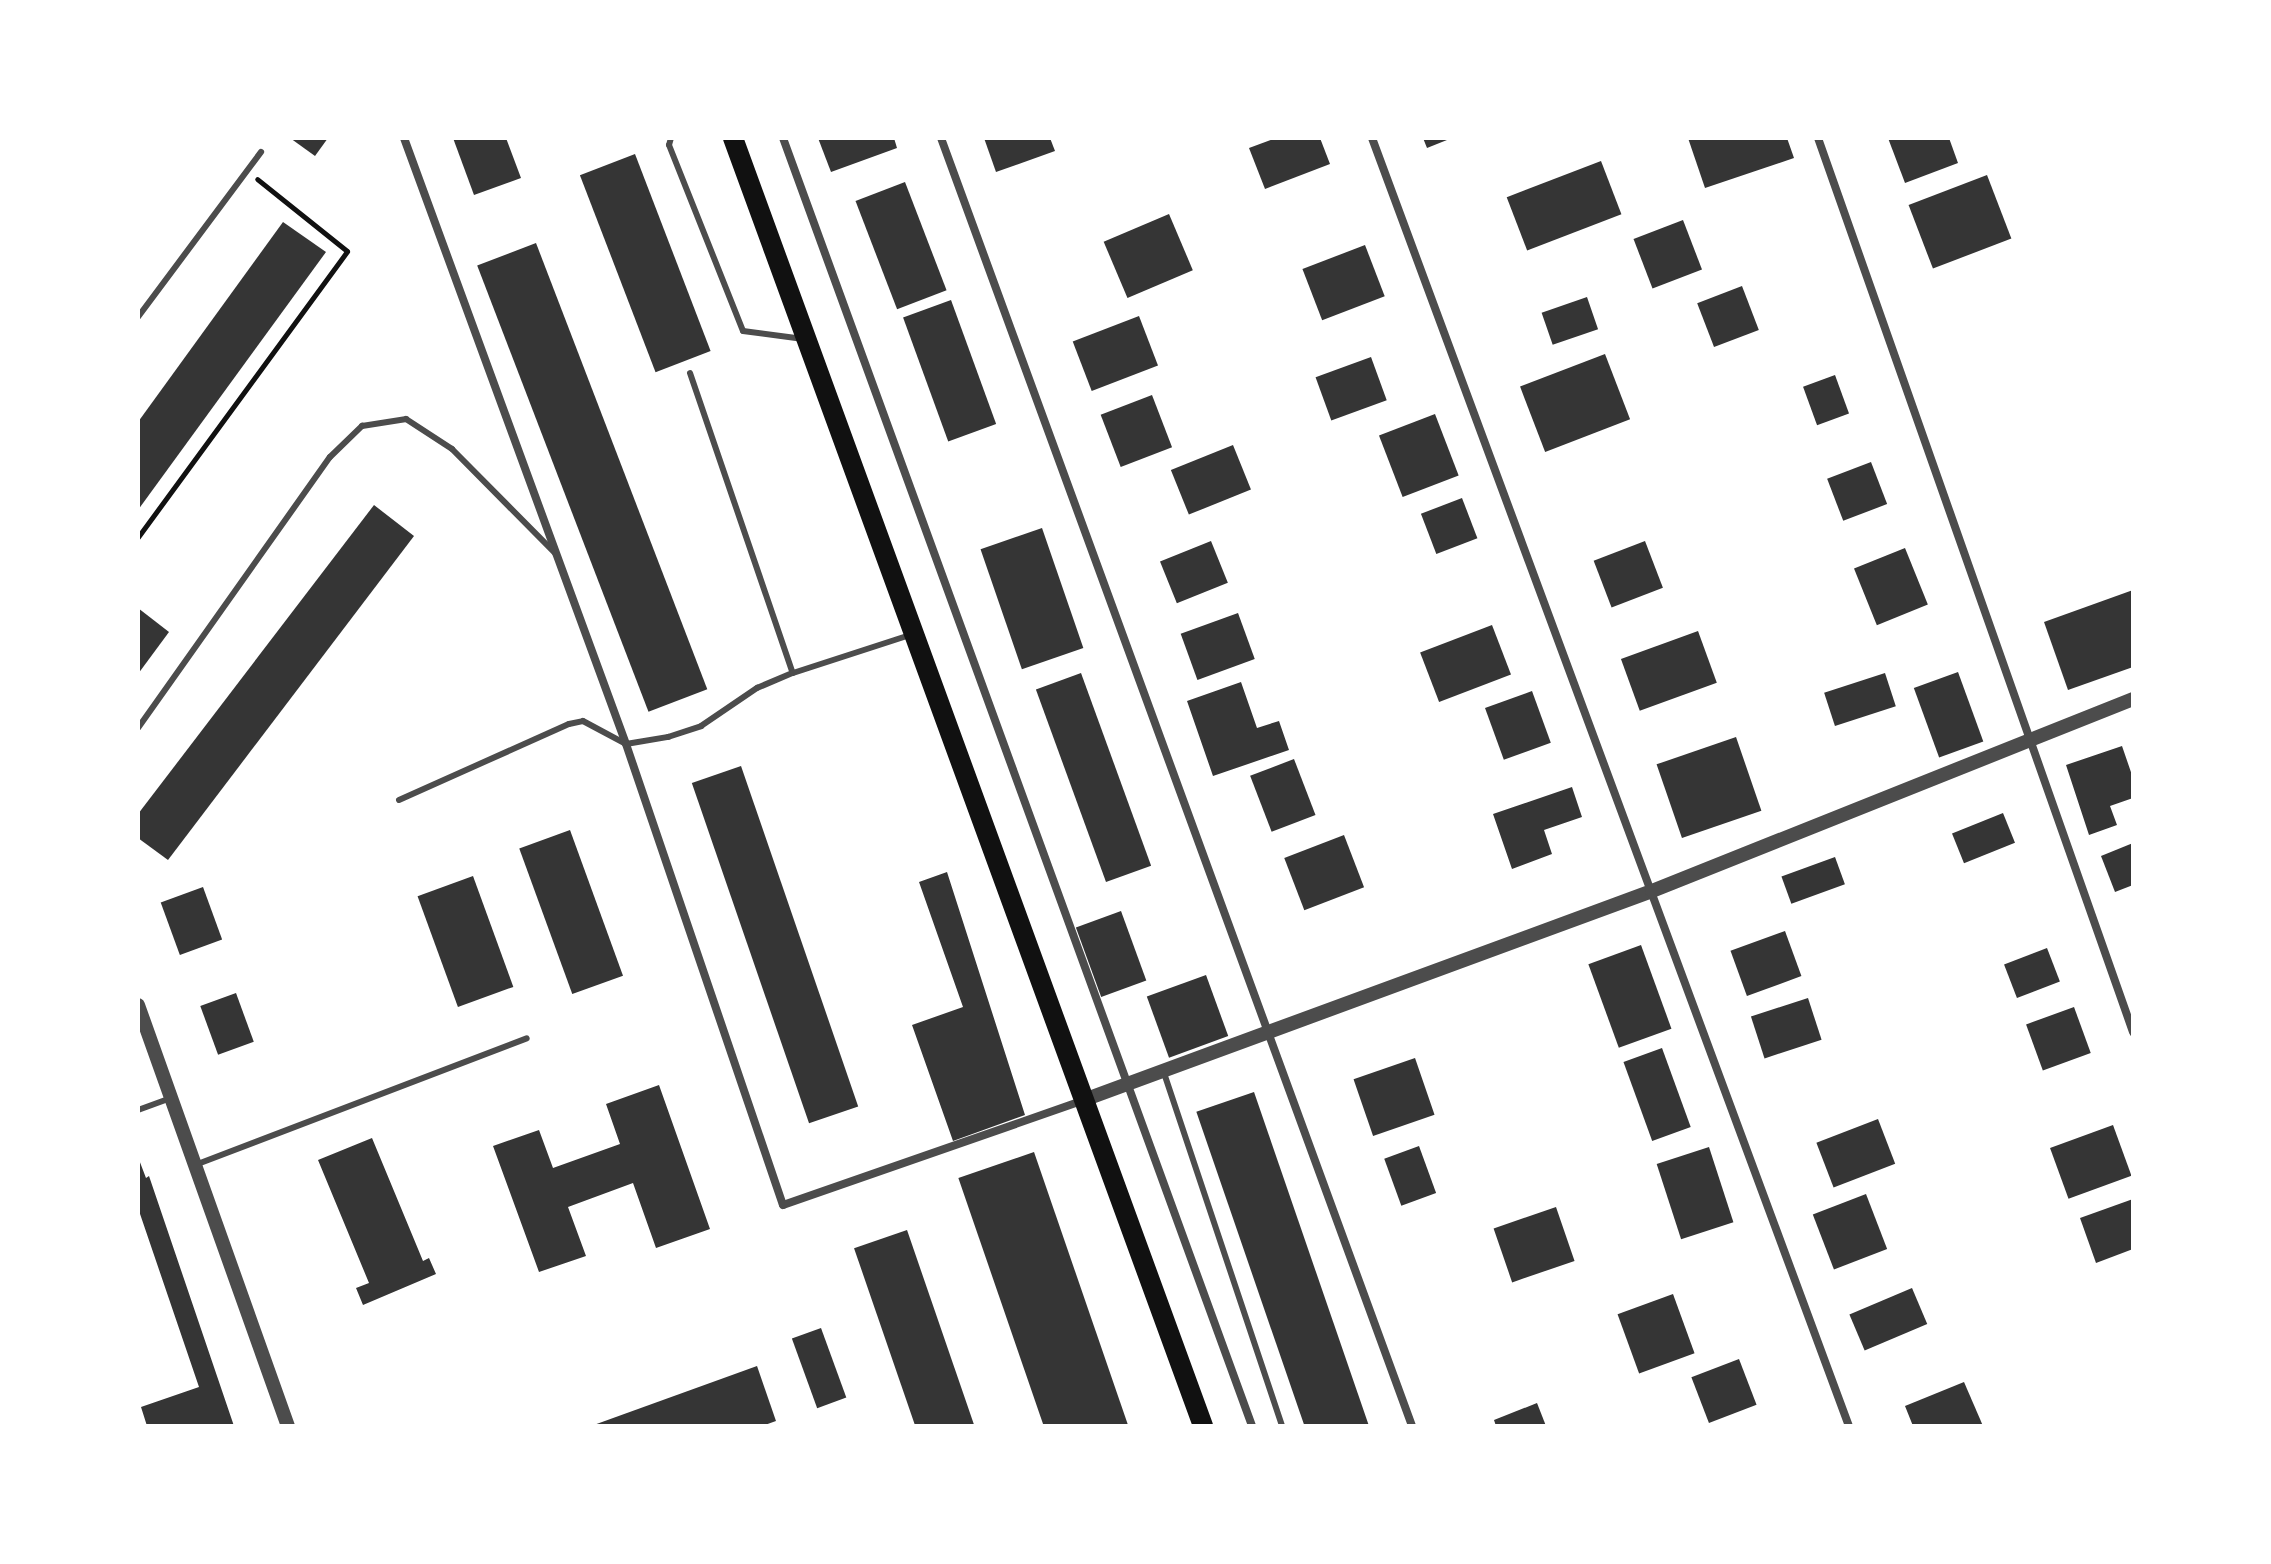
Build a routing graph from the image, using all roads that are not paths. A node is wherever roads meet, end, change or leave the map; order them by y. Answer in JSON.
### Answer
{"nodes":[{"id":1,"x":404,"y":138,"type":"edge"},
{"id":2,"x":671,"y":138,"type":"edge"},
{"id":3,"x":733,"y":138,"type":"edge"},
{"id":4,"x":783,"y":138,"type":"edge"},
{"id":5,"x":941,"y":138,"type":"edge"},
{"id":6,"x":1372,"y":138,"type":"edge"},
{"id":7,"x":1818,"y":138,"type":"edge"},
{"id":8,"x":261,"y":152,"type":"dead end"},
{"id":9,"x":138,"y":317,"type":"edge"},
{"id":10,"x":806,"y":339,"type":"junction"},
{"id":11,"x":690,"y":373,"type":"dead end"},
{"id":12,"x":559,"y":557,"type":"junction"},
{"id":13,"x":914,"y":634,"type":"junction"},
{"id":14,"x":793,"y":673,"type":"junction"},
{"id":15,"x":2133,"y":699,"type":"edge"},
{"id":16,"x":138,"y":728,"type":"edge"},
{"id":17,"x":2028,"y":741,"type":"junction"},
{"id":18,"x":626,"y":744,"type":"junction"},
{"id":19,"x":399,"y":800,"type":"dead end"},
{"id":20,"x":1652,"y":891,"type":"junction"},
{"id":21,"x":138,"y":1005,"type":"edge"},
{"id":22,"x":1270,"y":1031,"type":"junction"},
{"id":23,"x":2133,"y":1032,"type":"edge"},
{"id":24,"x":527,"y":1038,"type":"dead end"},
{"id":25,"x":1163,"y":1070,"type":"junction"},
{"id":26,"x":171,"y":1098,"type":"junction"},
{"id":27,"x":1081,"y":1101,"type":"junction"},
{"id":28,"x":138,"y":1110,"type":"edge"},
{"id":29,"x":195,"y":1165,"type":"junction"},
{"id":30,"x":288,"y":1426,"type":"edge"},
{"id":31,"x":1203,"y":1426,"type":"edge"},
{"id":32,"x":1252,"y":1426,"type":"edge"},
{"id":33,"x":1282,"y":1426,"type":"edge"},
{"id":34,"x":1412,"y":1426,"type":"edge"},
{"id":35,"x":1849,"y":1426,"type":"edge"}],
"edges":[{"from":1,"to":12,"type":"street"},
{"from":2,"to":10,"type":"lane"},
{"from":3,"to":10,"type":"main road"},
{"from":4,"to":32,"type":"street"},
{"from":5,"to":22,"type":"street"},
{"from":6,"to":20,"type":"street"},
{"from":7,"to":17,"type":"street"},
{"from":8,"to":9,"type":"lane"},
{"from":10,"to":13,"type":"main road"},
{"from":11,"to":14,"type":"lane"},
{"from":12,"to":16,"type":"lane"},
{"from":12,"to":18,"type":"street"},
{"from":13,"to":14,"type":"lane"},
{"from":13,"to":27,"type":"main road"},
{"from":14,"to":18,"type":"lane"},
{"from":15,"to":17,"type":"street"},
{"from":17,"to":20,"type":"street"},
{"from":17,"to":23,"type":"street"},
{"from":18,"to":19,"type":"lane"},
{"from":18,"to":27,"type":"street"},
{"from":20,"to":22,"type":"street"},
{"from":20,"to":35,"type":"street"},
{"from":21,"to":26,"type":"street"},
{"from":22,"to":25,"type":"street"},
{"from":22,"to":34,"type":"street"},
{"from":24,"to":29,"type":"lane"},
{"from":25,"to":27,"type":"street"},
{"from":25,"to":33,"type":"lane"},
{"from":26,"to":28,"type":"lane"},
{"from":26,"to":29,"type":"street"},
{"from":27,"to":31,"type":"main road"},
{"from":29,"to":30,"type":"street"}]}
